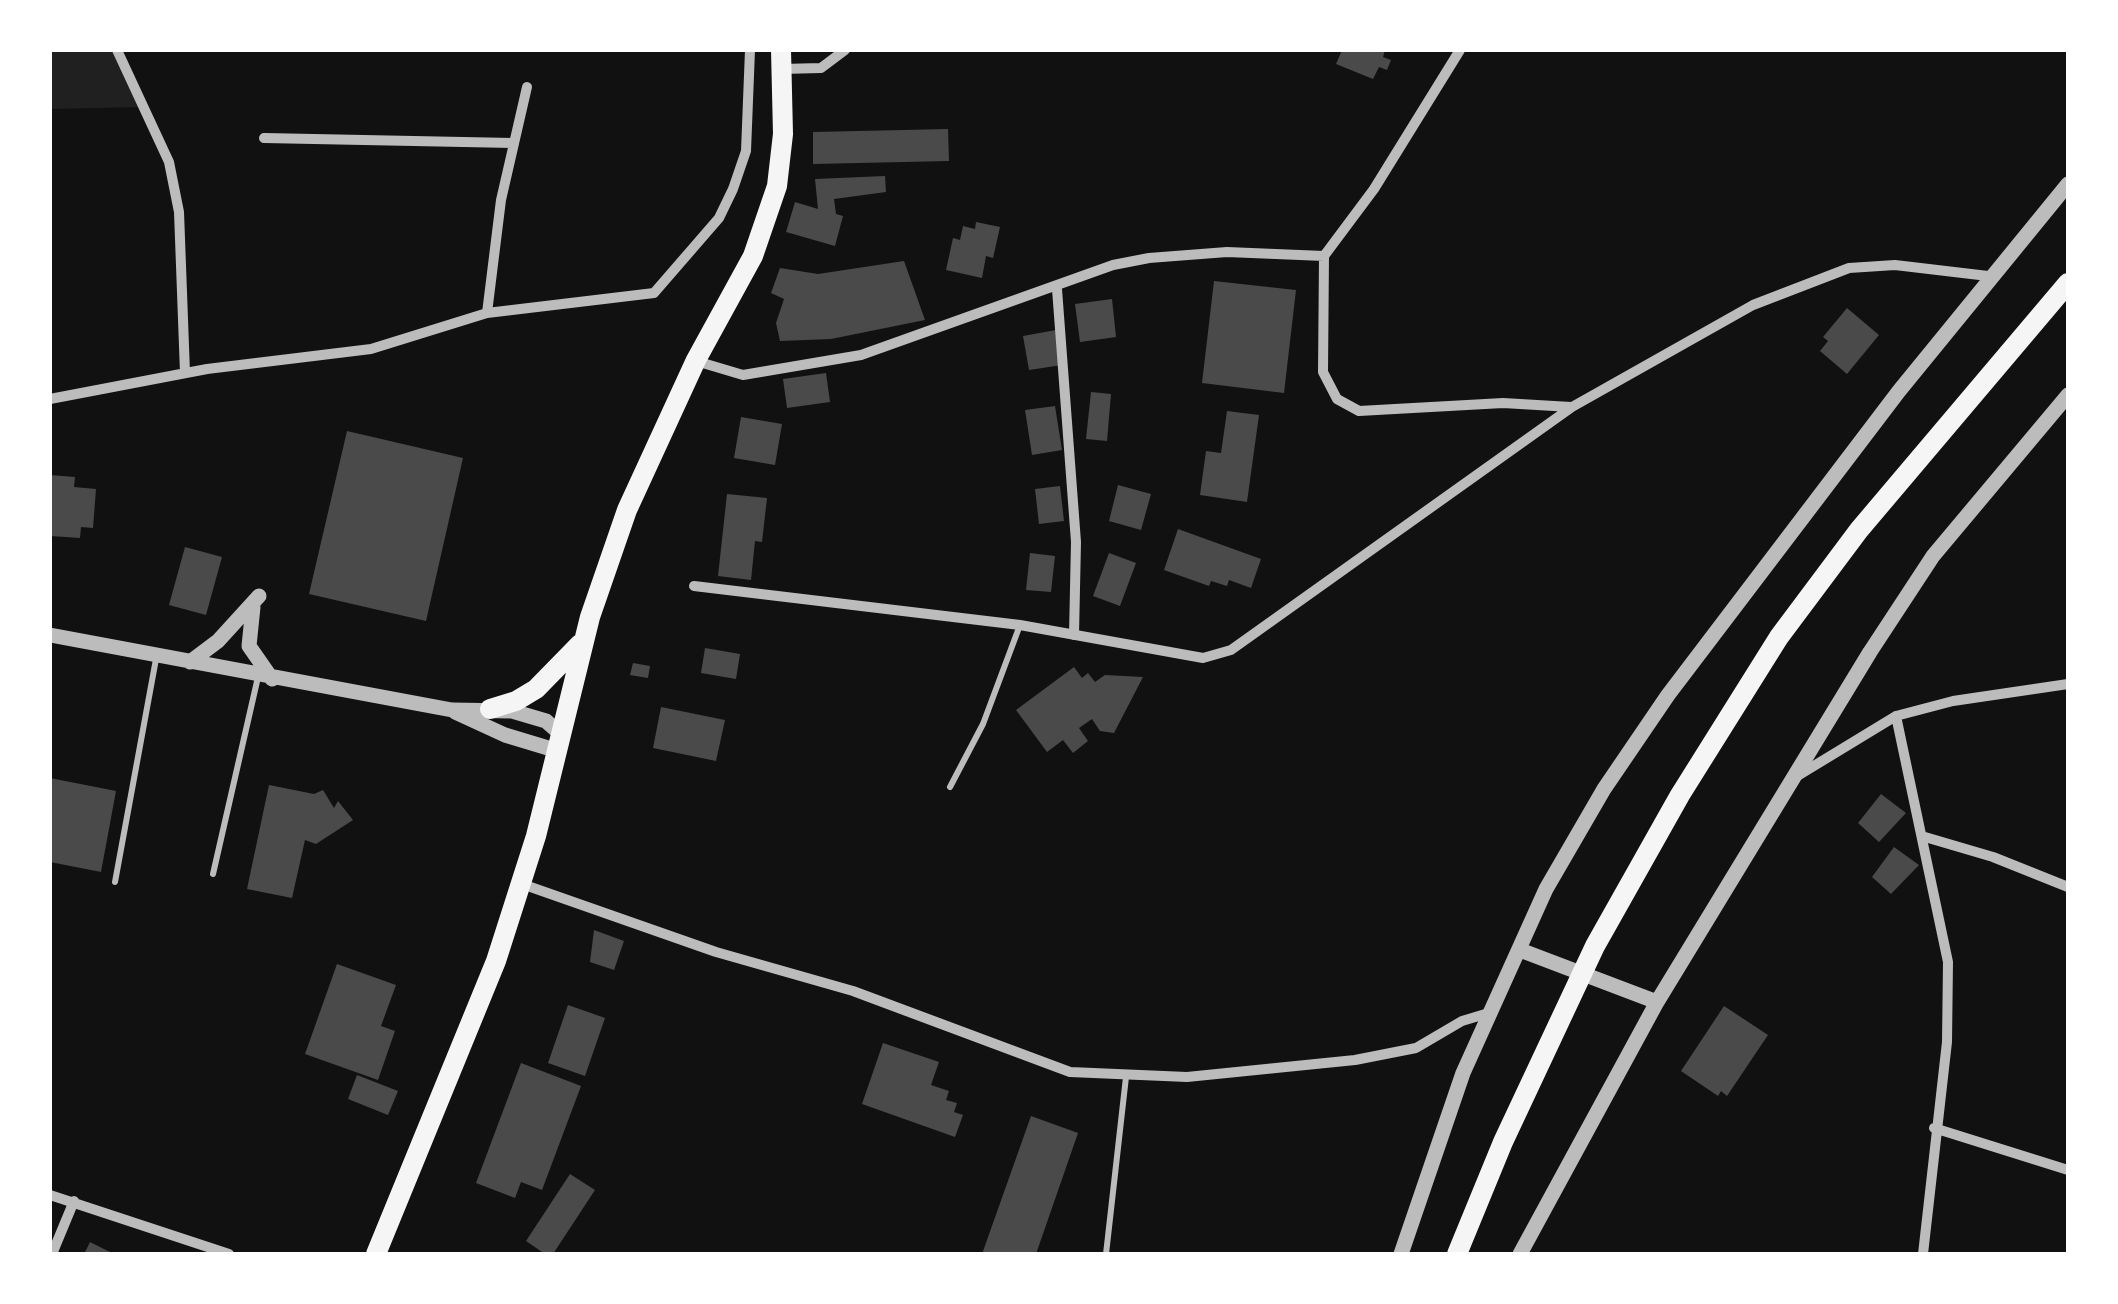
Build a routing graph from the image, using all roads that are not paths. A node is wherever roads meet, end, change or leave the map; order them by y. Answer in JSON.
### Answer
{"nodes":[{"id":1,"x":117,"y":50,"type":"edge"},
{"id":2,"x":750,"y":50,"type":"edge"},
{"id":3,"x":845,"y":50,"type":"edge"},
{"id":4,"x":1460,"y":50,"type":"edge"},
{"id":5,"x":781,"y":60,"type":"edge"},
{"id":6,"x":528,"y":87,"type":"dead end"},
{"id":7,"x":264,"y":138,"type":"dead end"},
{"id":8,"x":513,"y":143,"type":"junction"},
{"id":9,"x":2068,"y":184,"type":"edge"},
{"id":10,"x":1324,"y":256,"type":"junction"},
{"id":11,"x":1988,"y":276,"type":"junction"},
{"id":12,"x":2068,"y":282,"type":"edge"},
{"id":13,"x":1056,"y":288,"type":"junction"},
{"id":14,"x":487,"y":313,"type":"junction"},
{"id":15,"x":696,"y":360,"type":"junction"},
{"id":16,"x":185,"y":373,"type":"junction"},
{"id":17,"x":2068,"y":395,"type":"edge"},
{"id":18,"x":50,"y":398,"type":"edge"},
{"id":19,"x":1572,"y":408,"type":"junction"},
{"id":20,"x":694,"y":586,"type":"dead end"},
{"id":21,"x":1020,"y":625,"type":"junction"},
{"id":22,"x":50,"y":635,"type":"edge"},
{"id":23,"x":1074,"y":635,"type":"junction"},
{"id":24,"x":585,"y":639,"type":"junction"},
{"id":25,"x":156,"y":657,"type":"junction"},
{"id":26,"x":190,"y":662,"type":"junction"},
{"id":27,"x":265,"y":677,"type":"junction"},
{"id":28,"x":2068,"y":684,"type":"edge"},
{"id":29,"x":1896,"y":716,"type":"junction"},
{"id":30,"x":489,"y":718,"type":"junction"},
{"id":31,"x":560,"y":743,"type":"junction"},
{"id":32,"x":1797,"y":776,"type":"junction"},
{"id":33,"x":950,"y":786,"type":"dead end"},
{"id":34,"x":1925,"y":837,"type":"junction"},
{"id":35,"x":213,"y":874,"type":"dead end"},
{"id":36,"x":115,"y":882,"type":"dead end"},
{"id":37,"x":522,"y":884,"type":"junction"},
{"id":38,"x":2068,"y":887,"type":"edge"},
{"id":39,"x":1520,"y":950,"type":"junction"},
{"id":40,"x":1657,"y":1002,"type":"junction"},
{"id":41,"x":1492,"y":1012,"type":"junction"},
{"id":42,"x":1126,"y":1078,"type":"junction"},
{"id":43,"x":1934,"y":1128,"type":"junction"},
{"id":44,"x":2068,"y":1170,"type":"edge"},
{"id":45,"x":50,"y":1195,"type":"edge"},
{"id":46,"x":74,"y":1201,"type":"junction"},
{"id":47,"x":388,"y":1222,"type":"junction"},
{"id":48,"x":52,"y":1254,"type":"edge"},
{"id":49,"x":229,"y":1254,"type":"edge"},
{"id":50,"x":376,"y":1254,"type":"edge"},
{"id":51,"x":395,"y":1254,"type":"edge"},
{"id":52,"x":1106,"y":1254,"type":"edge"},
{"id":53,"x":1401,"y":1254,"type":"edge"},
{"id":54,"x":1457,"y":1254,"type":"edge"},
{"id":55,"x":1520,"y":1254,"type":"edge"},
{"id":56,"x":1923,"y":1254,"type":"edge"}],
"edges":[{"from":1,"to":16,"type":"street"},
{"from":2,"to":14,"type":"street"},
{"from":3,"to":5,"type":"street"},
{"from":4,"to":10,"type":"street"},
{"from":5,"to":15,"type":"main road"},
{"from":6,"to":8,"type":"street"},
{"from":7,"to":8,"type":"street"},
{"from":8,"to":14,"type":"street"},
{"from":9,"to":11,"type":"street"},
{"from":10,"to":13,"type":"street"},
{"from":10,"to":19,"type":"street"},
{"from":11,"to":19,"type":"street"},
{"from":11,"to":39,"type":"street"},
{"from":12,"to":54,"type":"main road"},
{"from":13,"to":15,"type":"street"},
{"from":13,"to":23,"type":"street"},
{"from":14,"to":16,"type":"street"},
{"from":15,"to":24,"type":"main road"},
{"from":16,"to":18,"type":"street"},
{"from":17,"to":32,"type":"street"},
{"from":19,"to":23,"type":"street"},
{"from":20,"to":21,"type":"street"},
{"from":21,"to":23,"type":"street"},
{"from":21,"to":33,"type":"lane"},
{"from":22,"to":25,"type":"street"},
{"from":24,"to":30,"type":"main road"},
{"from":24,"to":31,"type":"main road"},
{"from":25,"to":26,"type":"street"},
{"from":25,"to":36,"type":"lane"},
{"from":26,"to":27,"type":"street"},
{"from":26,"to":27,"type":"street"},
{"from":27,"to":30,"type":"street"},
{"from":27,"to":35,"type":"lane"},
{"from":28,"to":29,"type":"street"},
{"from":29,"to":32,"type":"street"},
{"from":29,"to":34,"type":"street"},
{"from":30,"to":31,"type":"street"},
{"from":30,"to":31,"type":"street"},
{"from":31,"to":37,"type":"main road"},
{"from":32,"to":40,"type":"street"},
{"from":34,"to":38,"type":"street"},
{"from":34,"to":43,"type":"street"},
{"from":37,"to":42,"type":"street"},
{"from":37,"to":47,"type":"main road"},
{"from":39,"to":40,"type":"street"},
{"from":39,"to":41,"type":"street"},
{"from":40,"to":55,"type":"street"},
{"from":41,"to":42,"type":"street"},
{"from":41,"to":53,"type":"street"},
{"from":42,"to":52,"type":"lane"},
{"from":43,"to":44,"type":"street"},
{"from":43,"to":56,"type":"street"},
{"from":45,"to":46,"type":"street"},
{"from":46,"to":48,"type":"street"},
{"from":46,"to":49,"type":"street"},
{"from":47,"to":50,"type":"main road"},
{"from":47,"to":51,"type":"main road"}]}
